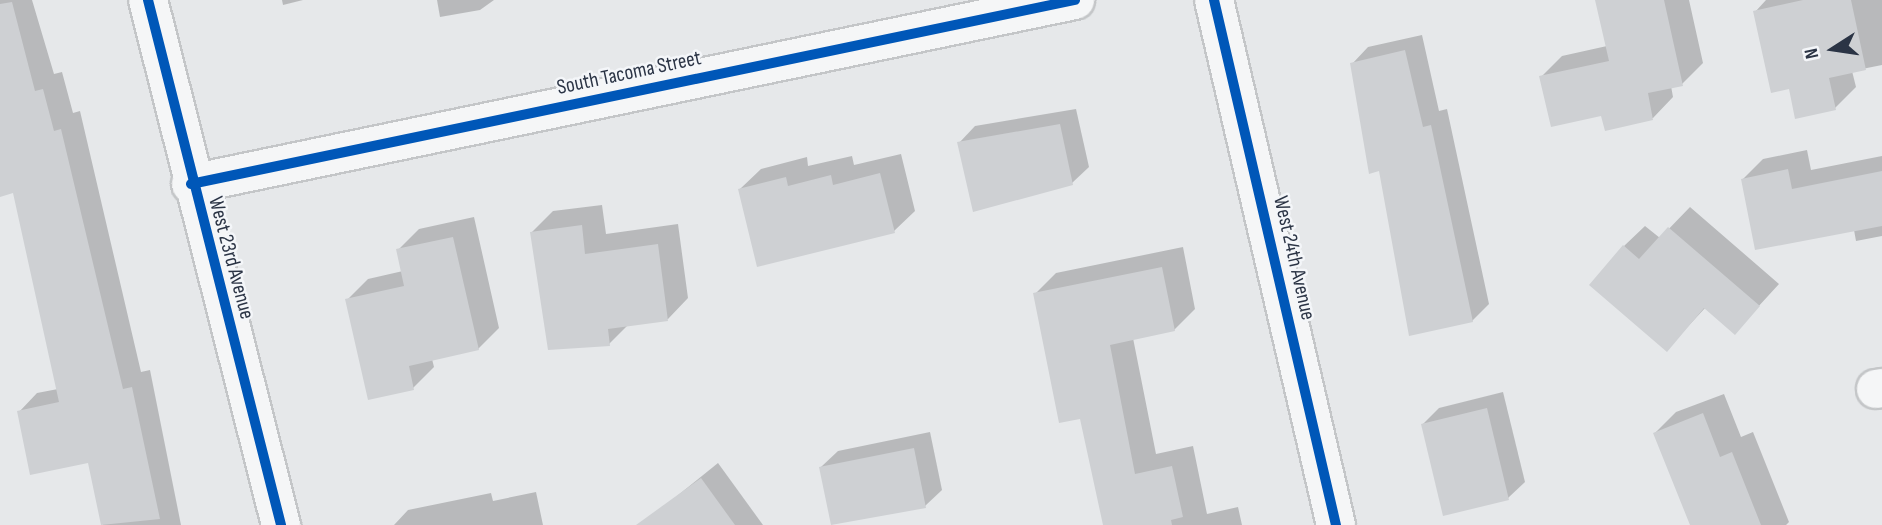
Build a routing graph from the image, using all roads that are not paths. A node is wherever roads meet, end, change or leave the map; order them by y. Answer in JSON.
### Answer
{"nodes":[{"id":1,"x":148,"y":0,"type":"edge"},
{"id":2,"x":1075,"y":0,"type":"edge"},
{"id":3,"x":1214,"y":0,"type":"edge"},
{"id":4,"x":191,"y":184,"type":"junction"},
{"id":5,"x":281,"y":525,"type":"edge"},
{"id":6,"x":1336,"y":525,"type":"edge"}],
"edges":[{"from":1,"to":4,"type":"street","name":"West 23rd Avenue"},
{"from":2,"to":4,"type":"street","name":"South Tacoma Street"},
{"from":3,"to":6,"type":"street","name":"West 24th Avenue"},
{"from":4,"to":5,"type":"street","name":"West 23rd Avenue"}]}
